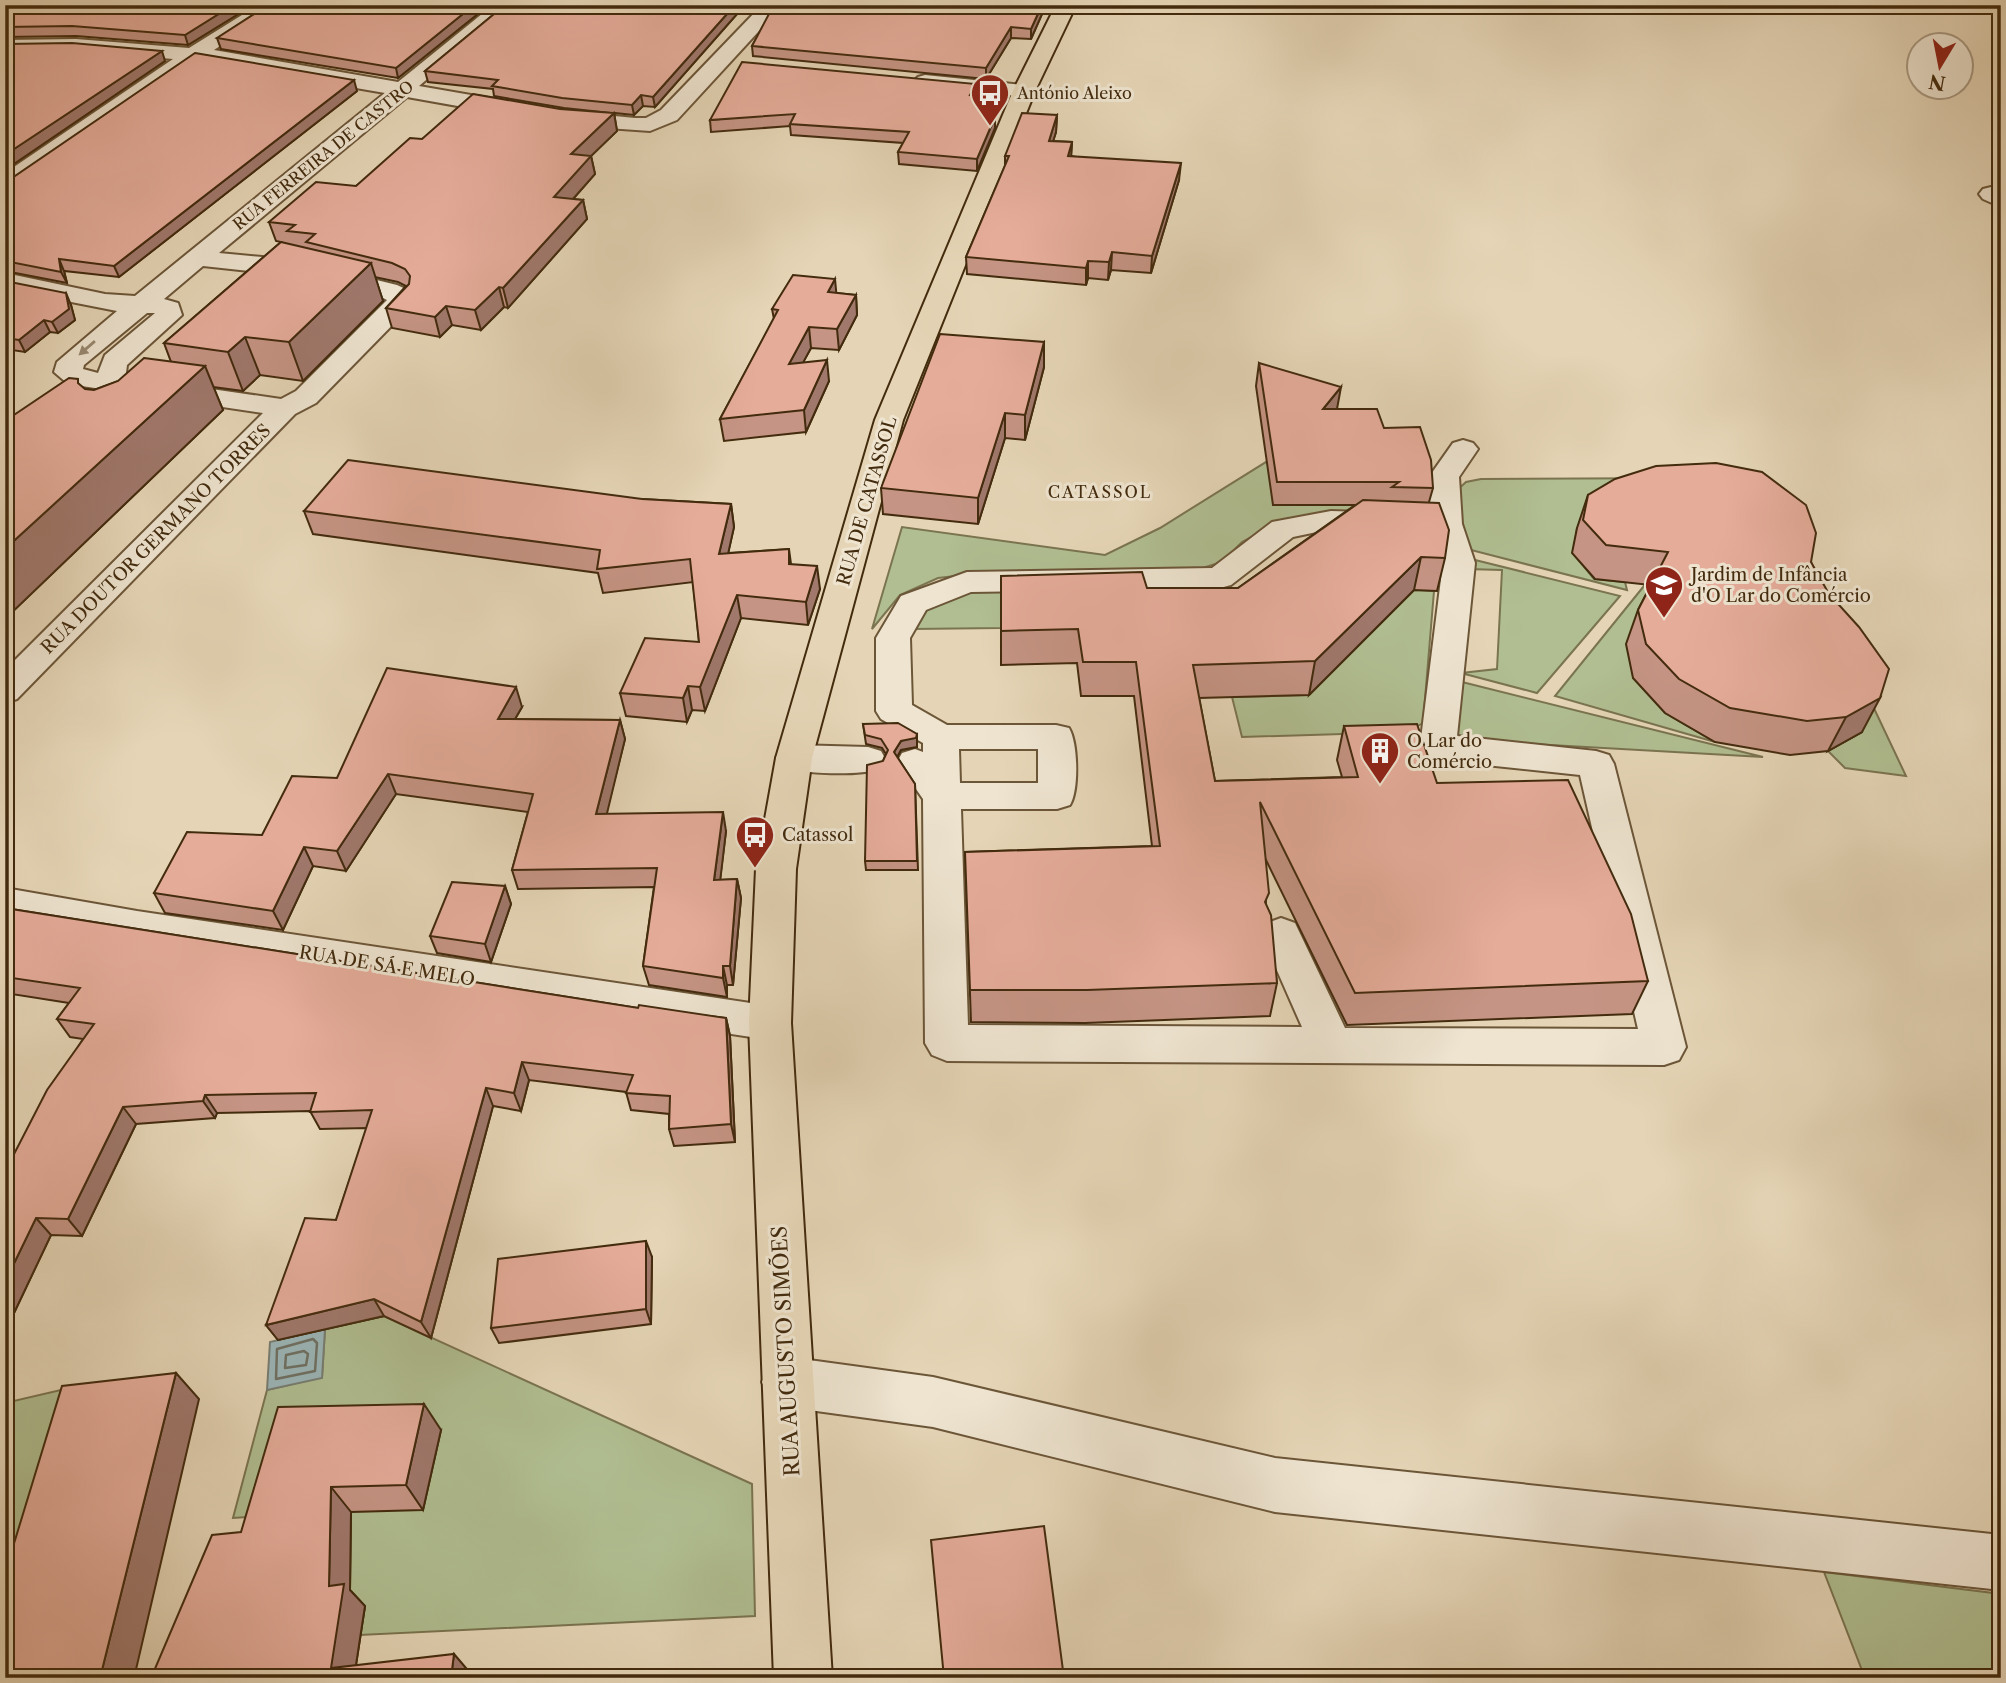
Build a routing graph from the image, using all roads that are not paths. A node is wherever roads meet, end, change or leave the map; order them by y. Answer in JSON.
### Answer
{"nodes":[{"id":1,"x":272,"y":5,"type":"edge"},
{"id":2,"x":505,"y":5,"type":"edge"},
{"id":3,"x":773,"y":5,"type":"edge"},
{"id":4,"x":1066,"y":5,"type":"edge"},
{"id":5,"x":15,"y":45,"type":"edge"},
{"id":6,"x":194,"y":54,"type":"junction"},
{"id":7,"x":5,"y":56,"type":"edge"},
{"id":8,"x":718,"y":61,"type":"junction"},
{"id":9,"x":742,"y":63,"type":"edge"},
{"id":10,"x":901,"y":79,"type":"edge"},
{"id":11,"x":402,"y":90,"type":"junction"},
{"id":12,"x":1024,"y":91,"type":"junction"},
{"id":13,"x":5,"y":184,"type":"edge"},
{"id":14,"x":196,"y":258,"type":"junction"},
{"id":15,"x":5,"y":281,"type":"edge"},
{"id":16,"x":139,"y":304,"type":"junction"},
{"id":17,"x":137,"y":397,"type":"junction"},
{"id":18,"x":285,"y":408,"type":"junction"},
{"id":19,"x":1464,"y":449,"type":"dead end"},
{"id":20,"x":1446,"y":524,"type":"junction"},
{"id":21,"x":5,"y":691,"type":"edge"},
{"id":22,"x":928,"y":750,"type":"junction"},
{"id":23,"x":794,"y":758,"type":"junction"},
{"id":24,"x":868,"y":760,"type":"dead end"},
{"id":25,"x":942,"y":796,"type":"junction"},
{"id":26,"x":5,"y":903,"type":"edge"},
{"id":27,"x":1281,"y":934,"type":"dead end"},
{"id":28,"x":770,"y":1023,"type":"junction"},
{"id":29,"x":1331,"y":1045,"type":"junction"},
{"id":30,"x":788,"y":1381,"type":"junction"},
{"id":31,"x":2001,"y":1563,"type":"edge"},
{"id":32,"x":803,"y":1678,"type":"edge"}],
"edges":[{"from":1,"to":6,"type":"street"},
{"from":2,"to":11,"type":"street","name":"RUA FERREIRA DE CASTRO"},
{"from":3,"to":8,"type":"street"},
{"from":4,"to":12,"type":"main road","name":"RUA DE CATASSOL"},
{"from":5,"to":6,"type":"street"},
{"from":5,"to":7,"type":"street"},
{"from":6,"to":11,"type":"street"},
{"from":6,"to":13,"type":"street"},
{"from":8,"to":9,"type":"street"},
{"from":8,"to":11,"type":"street"},
{"from":10,"to":12,"type":"street"},
{"from":11,"to":14,"type":"street","name":"RUA FERREIRA DE CASTRO"},
{"from":12,"to":23,"type":"main road","name":"RUA DE CATASSOL"},
{"from":14,"to":16,"type":"street","name":"RUA FERREIRA DE CASTRO"},
{"from":14,"to":18,"type":"street"},
{"from":15,"to":16,"type":"street"},
{"from":16,"to":17,"type":"street"},
{"from":16,"to":17,"type":"street","name":"RUA DOUTOR GERMANO TORRES","one_way":true},
{"from":17,"to":18,"type":"street","name":"RUA DOUTOR GERMANO TORRES"},
{"from":18,"to":21,"type":"street","name":"RUA DOUTOR GERMANO TORRES"},
{"from":19,"to":20,"type":"street"},
{"from":20,"to":22,"type":"street"},
{"from":20,"to":29,"type":"street"},
{"from":22,"to":25,"type":"street"},
{"from":22,"to":25,"type":"street"},
{"from":23,"to":24,"type":"street"},
{"from":23,"to":28,"type":"main road","name":"RUA DE CATASSOL"},
{"from":25,"to":29,"type":"street"},
{"from":26,"to":28,"type":"street","name":"RUA DE SÁ E MELO"},
{"from":27,"to":29,"type":"street"},
{"from":28,"to":30,"type":"main road","name":"RUA AUGUSTO SIMÕES"},
{"from":30,"to":31,"type":"street"},
{"from":30,"to":32,"type":"main road","name":"RUA AUGUSTO SIMÕES"}]}
